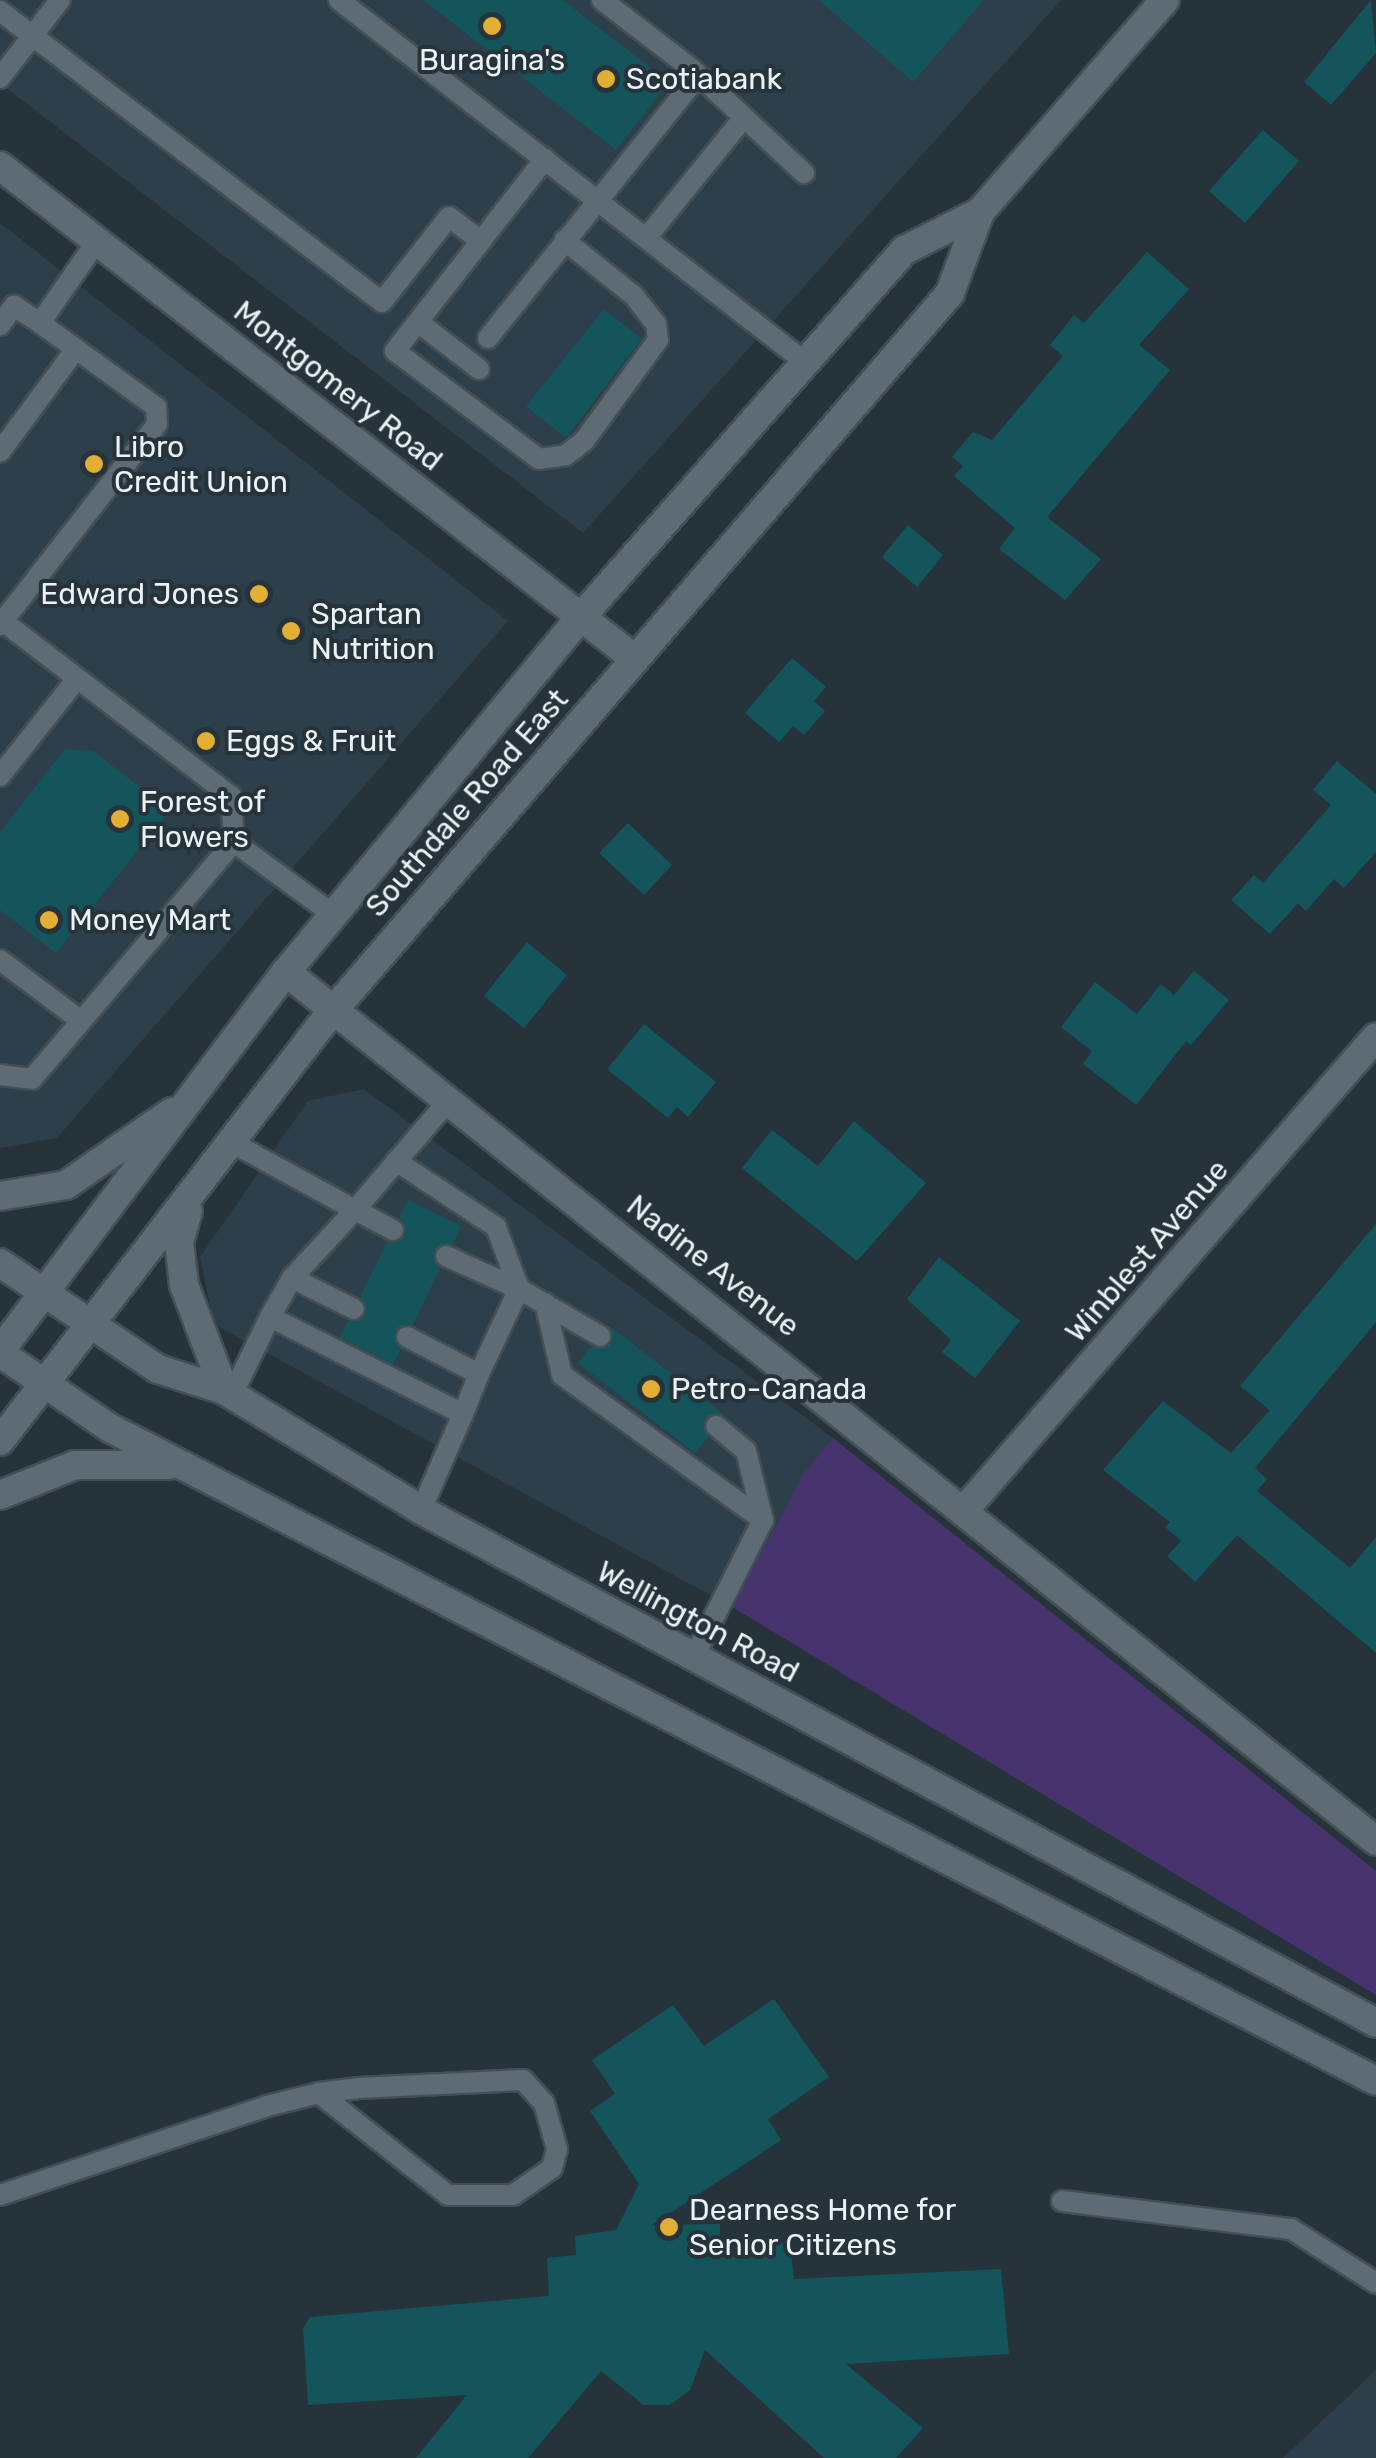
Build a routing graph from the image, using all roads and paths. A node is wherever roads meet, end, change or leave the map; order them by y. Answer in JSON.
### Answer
{"nodes":[{"id":1,"x":60,"y":0,"type":"edge"},
{"id":2,"x":339,"y":0,"type":"edge"},
{"id":3,"x":602,"y":0,"type":"edge"},
{"id":4,"x":1164,"y":0,"type":"edge"},
{"id":5,"x":0,"y":11,"type":"edge"},
{"id":6,"x":32,"y":36,"type":"junction"},
{"id":7,"x":698,"y":76,"type":"junction"},
{"id":8,"x":0,"y":78,"type":"edge"},
{"id":9,"x":740,"y":121,"type":"junction"},
{"id":10,"x":544,"y":159,"type":"junction"},
{"id":11,"x":0,"y":166,"type":"edge"},
{"id":12,"x":804,"y":173,"type":"dead end"},
{"id":13,"x":596,"y":199,"type":"junction"},
{"id":14,"x":980,"y":212,"type":"junction"},
{"id":15,"x":648,"y":238,"type":"junction"},
{"id":16,"x":564,"y":240,"type":"junction"},
{"id":17,"x":97,"y":241,"type":"junction"},
{"id":18,"x":481,"y":241,"type":"junction"},
{"id":19,"x":418,"y":322,"type":"junction"},
{"id":20,"x":40,"y":323,"type":"junction"},
{"id":21,"x":0,"y":325,"type":"edge"},
{"id":22,"x":488,"y":338,"type":"dead end"},
{"id":23,"x":76,"y":349,"type":"junction"},
{"id":24,"x":805,"y":362,"type":"junction"},
{"id":25,"x":479,"y":369,"type":"dead end"},
{"id":26,"x":0,"y":452,"type":"edge"},
{"id":27,"x":580,"y":617,"type":"junction"},
{"id":28,"x":1,"y":622,"type":"edge"},
{"id":29,"x":635,"y":659,"type":"junction"},
{"id":30,"x":77,"y":678,"type":"junction"},
{"id":31,"x":0,"y":776,"type":"edge"},
{"id":32,"x":234,"y":842,"type":"junction"},
{"id":33,"x":335,"y":916,"type":"junction"},
{"id":34,"x":0,"y":960,"type":"edge"},
{"id":35,"x":286,"y":972,"type":"junction"},
{"id":36,"x":334,"y":1009,"type":"junction"},
{"id":37,"x":80,"y":1020,"type":"junction"},
{"id":38,"x":1376,"y":1036,"type":"edge"},
{"id":39,"x":0,"y":1076,"type":"edge"},
{"id":40,"x":194,"y":1097,"type":"junction"},
{"id":41,"x":449,"y":1100,"type":"junction"},
{"id":42,"x":231,"y":1142,"type":"junction"},
{"id":43,"x":396,"y":1161,"type":"junction"},
{"id":44,"x":192,"y":1194,"type":"junction"},
{"id":45,"x":0,"y":1196,"type":"edge"},
{"id":46,"x":355,"y":1210,"type":"junction"},
{"id":47,"x":393,"y":1230,"type":"dead end"},
{"id":48,"x":446,"y":1256,"type":"dead end"},
{"id":49,"x":0,"y":1263,"type":"edge"},
{"id":50,"x":292,"y":1278,"type":"junction"},
{"id":51,"x":519,"y":1288,"type":"junction"},
{"id":52,"x":45,"y":1298,"type":"junction"},
{"id":53,"x":545,"y":1303,"type":"junction"},
{"id":54,"x":354,"y":1309,"type":"dead end"},
{"id":55,"x":270,"y":1317,"type":"junction"},
{"id":56,"x":91,"y":1326,"type":"junction"},
{"id":57,"x":600,"y":1336,"type":"dead end"},
{"id":58,"x":407,"y":1337,"type":"dead end"},
{"id":59,"x":0,"y":1352,"type":"edge"},
{"id":60,"x":479,"y":1374,"type":"junction"},
{"id":61,"x":45,"y":1385,"type":"junction"},
{"id":62,"x":228,"y":1392,"type":"junction"},
{"id":63,"x":463,"y":1414,"type":"junction"},
{"id":64,"x":716,"y":1426,"type":"dead end"},
{"id":65,"x":0,"y":1442,"type":"edge"},
{"id":66,"x":184,"y":1466,"type":"junction"},
{"id":67,"x":0,"y":1496,"type":"edge"},
{"id":68,"x":966,"y":1508,"type":"junction"},
{"id":69,"x":421,"y":1510,"type":"junction"},
{"id":70,"x":763,"y":1520,"type":"junction"},
{"id":71,"x":694,"y":1656,"type":"junction"},
{"id":72,"x":1376,"y":1841,"type":"edge"},
{"id":73,"x":1376,"y":2023,"type":"edge"},
{"id":74,"x":1376,"y":2081,"type":"edge"},
{"id":75,"x":320,"y":2094,"type":"junction"},
{"id":76,"x":0,"y":2195,"type":"edge"},
{"id":77,"x":1062,"y":2201,"type":"dead end"},
{"id":78,"x":1376,"y":2283,"type":"edge"}],
"edges":[{"from":1,"to":6,"type":"lane"},
{"from":2,"to":10,"type":"lane"},
{"from":3,"to":7,"type":"lane"},
{"from":4,"to":14,"type":"main road","name":"Southdale Road East"},
{"from":5,"to":6,"type":"lane"},
{"from":6,"to":8,"type":"lane"},
{"from":6,"to":18,"type":"lane"},
{"from":7,"to":9,"type":"lane"},
{"from":7,"to":13,"type":"lane"},
{"from":9,"to":12,"type":"lane"},
{"from":9,"to":15,"type":"lane"},
{"from":10,"to":13,"type":"lane"},
{"from":10,"to":18,"type":"lane"},
{"from":11,"to":17,"type":"main road","name":"Montgomery Road"},
{"from":13,"to":15,"type":"lane"},
{"from":13,"to":16,"type":"lane"},
{"from":14,"to":24,"type":"main road","name":"Southdale Road East"},
{"from":14,"to":29,"type":"main road","name":"Southdale Road East"},
{"from":15,"to":24,"type":"lane"},
{"from":16,"to":19,"type":"lane"},
{"from":16,"to":22,"type":"lane"},
{"from":17,"to":20,"type":"lane"},
{"from":17,"to":27,"type":"main road","name":"Montgomery Road"},
{"from":18,"to":19,"type":"lane"},
{"from":19,"to":25,"type":"lane"},
{"from":20,"to":21,"type":"lane"},
{"from":20,"to":23,"type":"lane"},
{"from":23,"to":26,"type":"lane"},
{"from":23,"to":28,"type":"lane"},
{"from":24,"to":27,"type":"main road","name":"Southdale Road East"},
{"from":27,"to":29,"type":"main road","name":"Montgomery Road"},
{"from":27,"to":33,"type":"main road","name":"Southdale Road East"},
{"from":28,"to":30,"type":"lane"},
{"from":29,"to":36,"type":"main road","name":"Southdale Road East"},
{"from":30,"to":31,"type":"lane"},
{"from":30,"to":32,"type":"lane"},
{"from":32,"to":33,"type":"lane"},
{"from":32,"to":37,"type":"lane"},
{"from":33,"to":35,"type":"main road","name":"Southdale Road East"},
{"from":34,"to":37,"type":"lane"},
{"from":35,"to":36,"type":"main road","name":"Nadine Avenue"},
{"from":35,"to":40,"type":"main road","name":"Southdale Road East"},
{"from":36,"to":41,"type":"main road","name":"Nadine Avenue"},
{"from":36,"to":42,"type":"main road","name":"Southdale Road East"},
{"from":37,"to":39,"type":"lane"},
{"from":38,"to":68,"type":"main road","name":"Winblest Avenue"},
{"from":40,"to":45,"type":"main road"},
{"from":40,"to":52,"type":"main road","name":"Southdale Road East"},
{"from":41,"to":43,"type":"lane"},
{"from":41,"to":68,"type":"main road","name":"Nadine Avenue"},
{"from":42,"to":44,"type":"main road","name":"Southdale Road East"},
{"from":42,"to":46,"type":"lane"},
{"from":43,"to":46,"type":"lane"},
{"from":43,"to":51,"type":"lane"},
{"from":44,"to":56,"type":"main road","name":"Southdale Road East"},
{"from":44,"to":62,"type":"main road"},
{"from":46,"to":47,"type":"lane"},
{"from":46,"to":50,"type":"lane"},
{"from":48,"to":51,"type":"lane"},
{"from":49,"to":52,"type":"main road","name":"Wellington Road"},
{"from":50,"to":54,"type":"lane"},
{"from":50,"to":55,"type":"lane"},
{"from":51,"to":53,"type":"lane"},
{"from":51,"to":60,"type":"lane"},
{"from":52,"to":56,"type":"main road","name":"Wellington Road"},
{"from":52,"to":59,"type":"main road","name":"Southdale Road East"},
{"from":53,"to":57,"type":"lane"},
{"from":53,"to":70,"type":"lane"},
{"from":55,"to":62,"type":"lane"},
{"from":55,"to":63,"type":"lane"},
{"from":56,"to":61,"type":"main road","name":"Southdale Road East"},
{"from":56,"to":62,"type":"main road","name":"Wellington Road"},
{"from":58,"to":60,"type":"lane"},
{"from":59,"to":61,"type":"main road"},
{"from":60,"to":63,"type":"lane"},
{"from":61,"to":65,"type":"main road","name":"Southdale Road East"},
{"from":61,"to":66,"type":"main road"},
{"from":62,"to":69,"type":"main road","name":"Wellington Road"},
{"from":63,"to":69,"type":"lane"},
{"from":64,"to":70,"type":"lane"},
{"from":66,"to":67,"type":"main road"},
{"from":66,"to":74,"type":"main road"},
{"from":68,"to":72,"type":"main road","name":"Nadine Avenue"},
{"from":69,"to":71,"type":"main road","name":"Wellington Road"},
{"from":70,"to":71,"type":"lane"},
{"from":71,"to":73,"type":"main road","name":"Wellington Road"},
{"from":75,"to":75,"type":"lane"},
{"from":75,"to":76,"type":"lane"},
{"from":77,"to":78,"type":"lane"}]}
